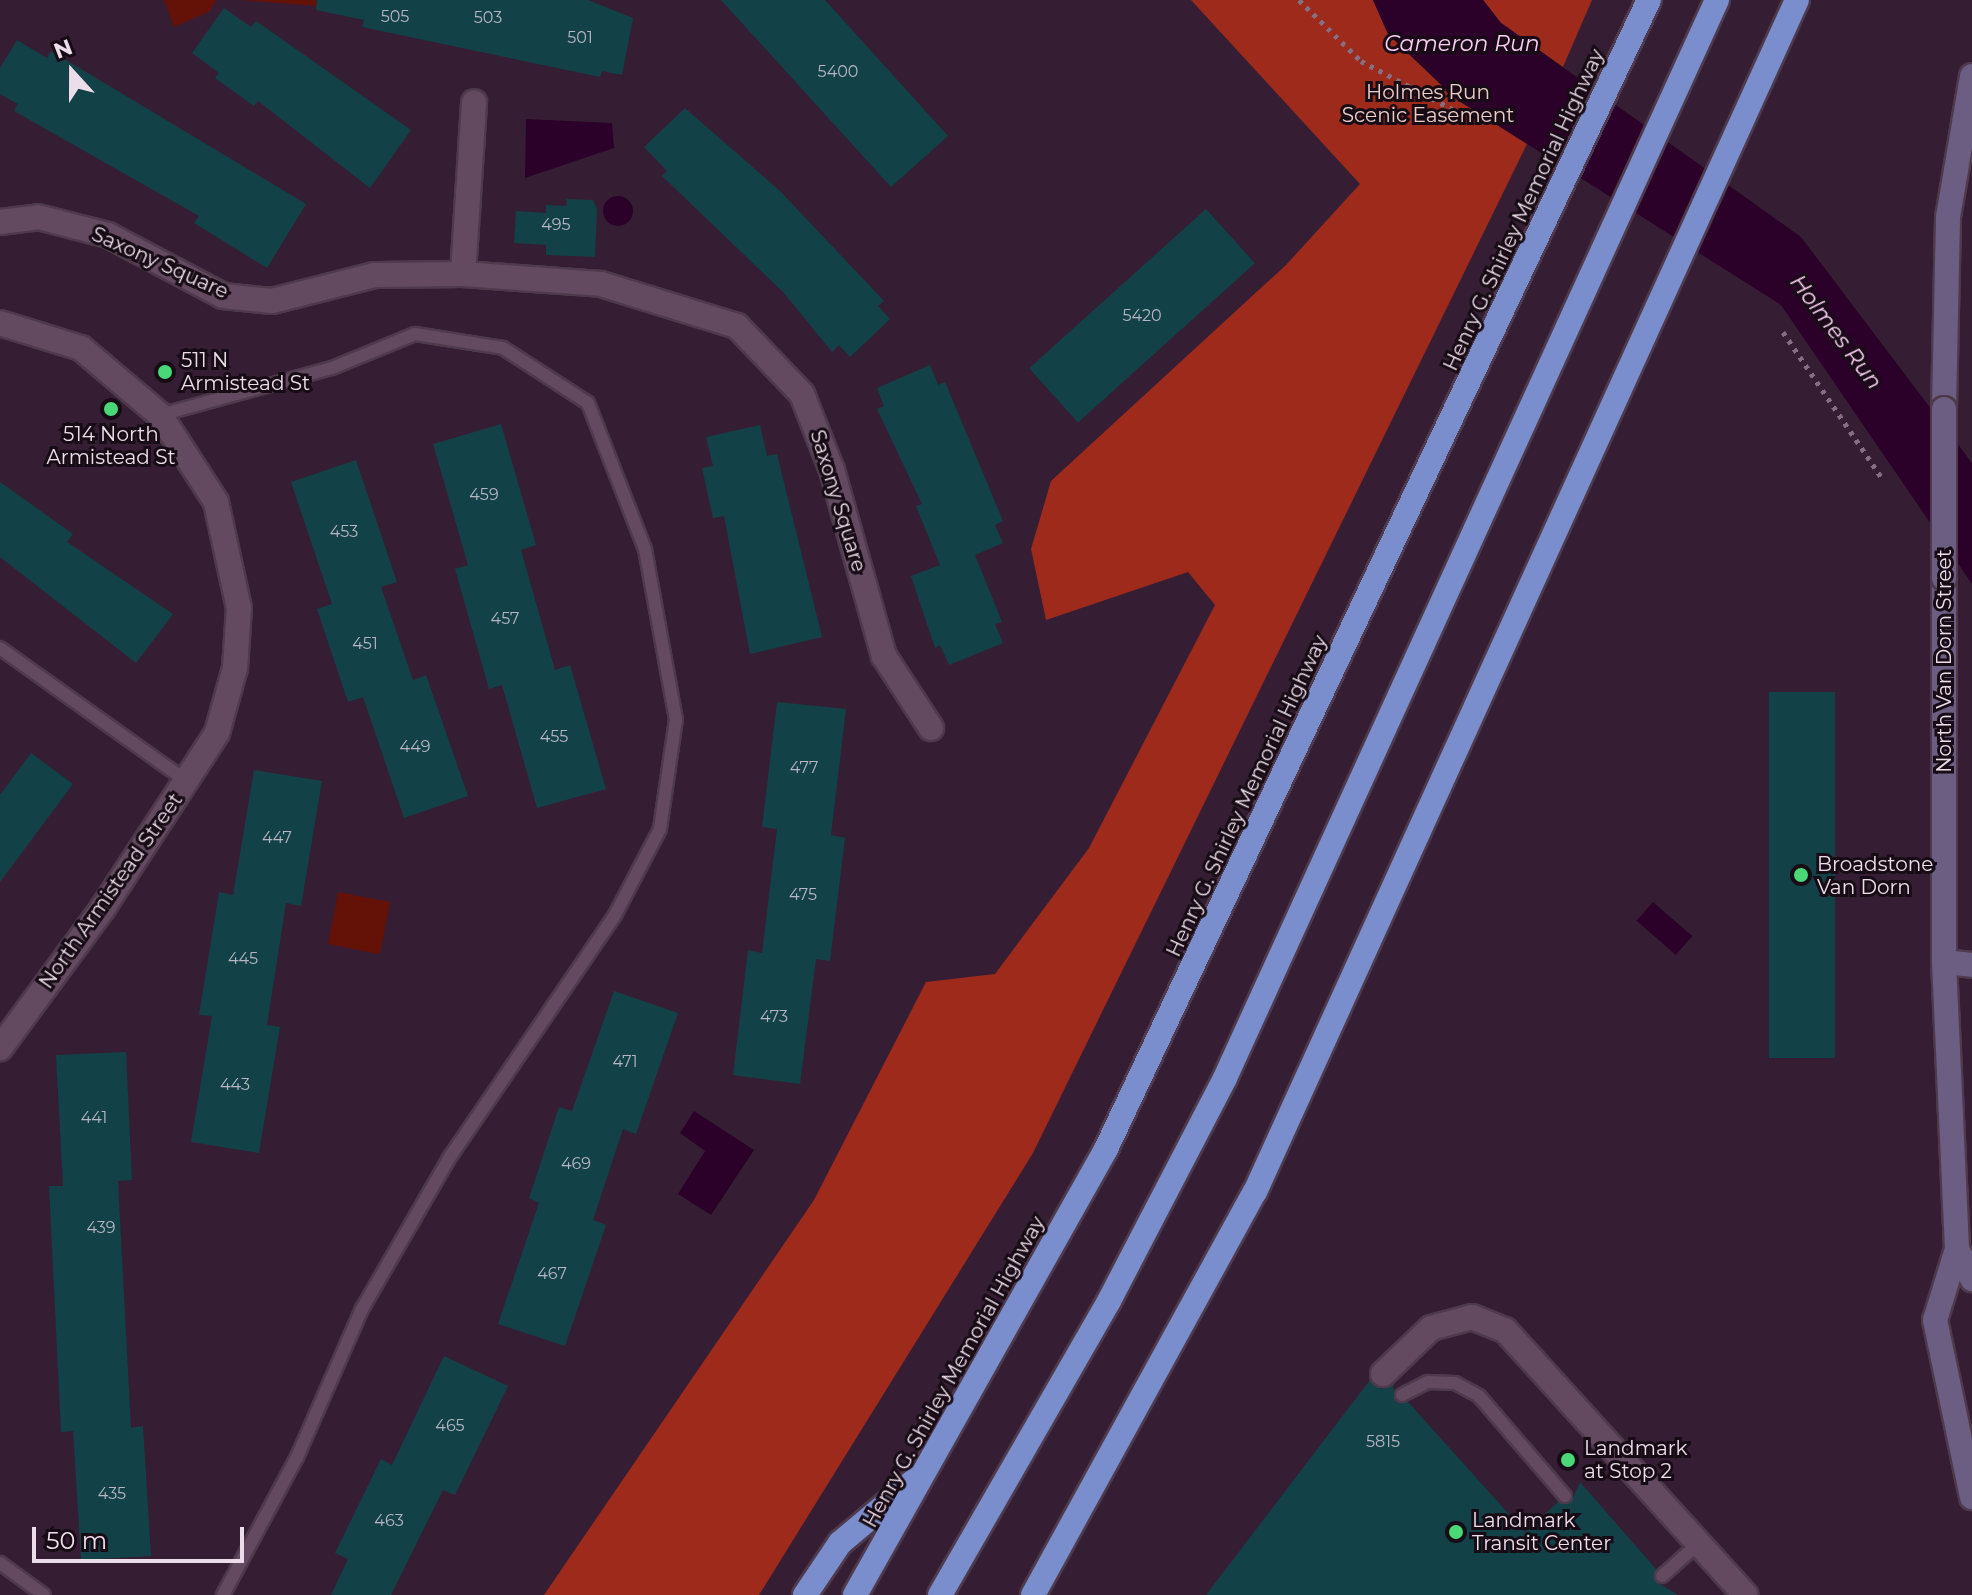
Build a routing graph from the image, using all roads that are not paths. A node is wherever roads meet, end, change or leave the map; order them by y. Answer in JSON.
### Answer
{"nodes":[{"id":1,"x":1649,"y":0,"type":"edge"},
{"id":2,"x":1717,"y":0,"type":"edge"},
{"id":3,"x":1797,"y":0,"type":"edge"},
{"id":4,"x":1972,"y":76,"type":"edge"},
{"id":5,"x":474,"y":102,"type":"dead end"},
{"id":6,"x":0,"y":222,"type":"edge"},
{"id":7,"x":463,"y":274,"type":"junction"},
{"id":8,"x":0,"y":323,"type":"edge"},
{"id":9,"x":160,"y":415,"type":"junction"},
{"id":10,"x":0,"y":648,"type":"edge"},
{"id":11,"x":931,"y":728,"type":"dead end"},
{"id":12,"x":188,"y":782,"type":"junction"},
{"id":13,"x":1944,"y":962,"type":"junction"},
{"id":14,"x":1972,"y":965,"type":"edge"},
{"id":15,"x":0,"y":1048,"type":"edge"},
{"id":16,"x":1957,"y":1249,"type":"junction"},
{"id":17,"x":1972,"y":1279,"type":"edge"},
{"id":18,"x":1383,"y":1374,"type":"dead end"},
{"id":19,"x":1402,"y":1395,"type":"dead end"},
{"id":20,"x":930,"y":1467,"type":"junction"},
{"id":21,"x":1565,"y":1496,"type":"dead end"},
{"id":22,"x":1972,"y":1497,"type":"edge"},
{"id":23,"x":1699,"y":1543,"type":"junction"},
{"id":24,"x":0,"y":1563,"type":"edge"},
{"id":25,"x":1662,"y":1576,"type":"dead end"},
{"id":26,"x":44,"y":1595,"type":"edge"},
{"id":27,"x":223,"y":1595,"type":"edge"},
{"id":28,"x":805,"y":1595,"type":"edge"},
{"id":29,"x":855,"y":1595,"type":"edge"},
{"id":30,"x":940,"y":1595,"type":"edge"},
{"id":31,"x":1033,"y":1595,"type":"edge"},
{"id":32,"x":1745,"y":1595,"type":"edge"}],
"edges":[{"from":1,"to":20,"type":"highway","name":"Henry G. Shirley Memorial Highway"},
{"from":2,"to":30,"type":"highway"},
{"from":3,"to":31,"type":"highway"},
{"from":4,"to":13,"type":"main road","name":"North Van Dorn Street","bridge":true},
{"from":5,"to":7,"type":"street"},
{"from":6,"to":7,"type":"street","name":"Saxony Square"},
{"from":7,"to":11,"type":"street","name":"Saxony Square"},
{"from":8,"to":9,"type":"street","name":"North Armistead Street"},
{"from":9,"to":12,"type":"street","name":"North Armistead Street"},
{"from":9,"to":27,"type":"lane"},
{"from":10,"to":12,"type":"lane"},
{"from":12,"to":15,"type":"street","name":"North Armistead Street"},
{"from":13,"to":14,"type":"main road"},
{"from":13,"to":16,"type":"main road","name":"North Van Dorn Street"},
{"from":16,"to":17,"type":"main road","name":"North Van Dorn Street"},
{"from":16,"to":22,"type":"main road","name":"North Van Dorn Street"},
{"from":18,"to":23,"type":"street"},
{"from":19,"to":21,"type":"lane"},
{"from":20,"to":28,"type":"highway"},
{"from":20,"to":29,"type":"highway","name":"Henry G. Shirley Memorial Highway"},
{"from":23,"to":25,"type":"lane"},
{"from":23,"to":32,"type":"street"},
{"from":24,"to":26,"type":"lane"}]}
